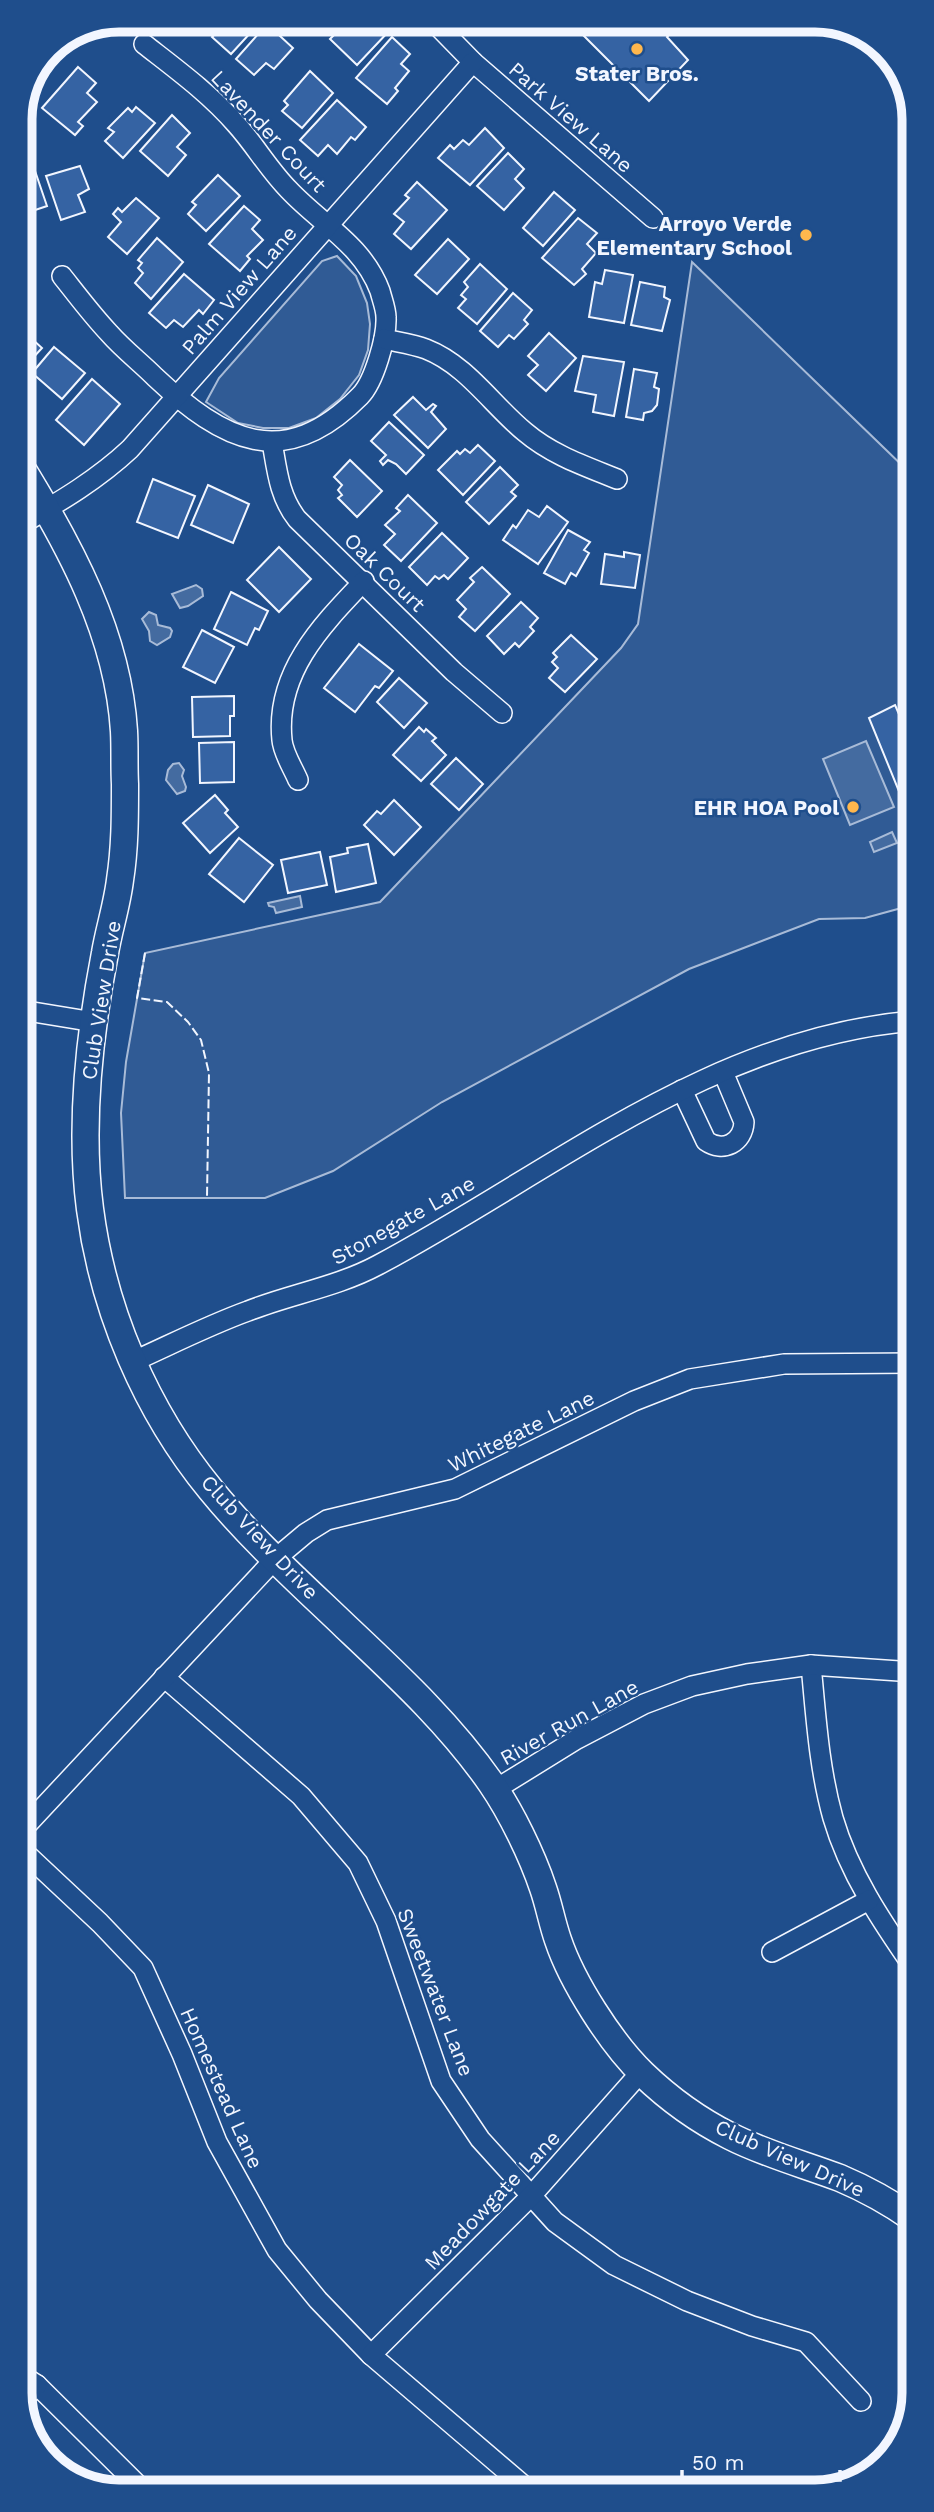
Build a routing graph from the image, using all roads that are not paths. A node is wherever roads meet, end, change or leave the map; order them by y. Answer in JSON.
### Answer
{"nodes":[{"id":1,"x":444,"y":32,"type":"edge"},
{"id":2,"x":144,"y":44,"type":"dead end"},
{"id":3,"x":473,"y":62,"type":"junction"},
{"id":4,"x":653,"y":218,"type":"dead end"},
{"id":5,"x":327,"y":224,"type":"junction"},
{"id":6,"x":62,"y":276,"type":"dead end"},
{"id":7,"x":384,"y":339,"type":"junction"},
{"id":8,"x":176,"y":396,"type":"junction"},
{"id":9,"x":272,"y":442,"type":"junction"},
{"id":10,"x":617,"y":479,"type":"dead end"},
{"id":11,"x":32,"y":484,"type":"edge"},
{"id":12,"x":48,"y":509,"type":"junction"},
{"id":13,"x":32,"y":518,"type":"edge"},
{"id":14,"x":364,"y":582,"type":"junction"},
{"id":15,"x":502,"y":712,"type":"dead end"},
{"id":16,"x":298,"y":780,"type":"dead end"},
{"id":17,"x":32,"y":1012,"type":"edge"},
{"id":18,"x":94,"y":1022,"type":"junction"},
{"id":19,"x":902,"y":1022,"type":"edge"},
{"id":20,"x":723,"y":1072,"type":"junction"},
{"id":21,"x":682,"y":1090,"type":"junction"},
{"id":22,"x":132,"y":1362,"type":"junction"},
{"id":23,"x":902,"y":1363,"type":"edge"},
{"id":24,"x":275,"y":1559,"type":"junction"},
{"id":25,"x":811,"y":1665,"type":"junction"},
{"id":26,"x":902,"y":1671,"type":"edge"},
{"id":27,"x":164,"y":1677,"type":"junction"},
{"id":28,"x":496,"y":1789,"type":"junction"},
{"id":29,"x":32,"y":1819,"type":"edge"},
{"id":30,"x":32,"y":1859,"type":"edge"},
{"id":31,"x":869,"y":1900,"type":"junction"},
{"id":32,"x":902,"y":1950,"type":"edge"},
{"id":33,"x":772,"y":1952,"type":"dead end"},
{"id":34,"x":641,"y":2072,"type":"junction"},
{"id":35,"x":532,"y":2195,"type":"junction"},
{"id":36,"x":902,"y":2211,"type":"edge"},
{"id":37,"x":370,"y":2355,"type":"junction"},
{"id":38,"x":32,"y":2391,"type":"edge"},
{"id":39,"x":861,"y":2401,"type":"dead end"},
{"id":40,"x":132,"y":2480,"type":"edge"},
{"id":41,"x":517,"y":2480,"type":"edge"}],
"edges":[{"from":1,"to":3,"type":"street","name":"Park View Lane"},
{"from":2,"to":5,"type":"street","name":"Lavender Court"},
{"from":3,"to":4,"type":"street","name":"Park View Lane"},
{"from":3,"to":5,"type":"street","name":"Palm View Lane"},
{"from":5,"to":7,"type":"street","name":"Lavender Court"},
{"from":5,"to":8,"type":"street","name":"Palm View Lane"},
{"from":6,"to":8,"type":"street"},
{"from":7,"to":9,"type":"street"},
{"from":7,"to":10,"type":"street"},
{"from":8,"to":9,"type":"street"},
{"from":8,"to":12,"type":"street","name":"Palm View Lane"},
{"from":9,"to":14,"type":"street","name":"Oak Court"},
{"from":11,"to":12,"type":"street","name":"Club View Drive"},
{"from":12,"to":13,"type":"street","name":"Palm View Lane"},
{"from":12,"to":18,"type":"street","name":"Club View Drive"},
{"from":14,"to":15,"type":"street","name":"Oak Court"},
{"from":14,"to":16,"type":"street"},
{"from":17,"to":18,"type":"street"},
{"from":18,"to":22,"type":"street","name":"Club View Drive"},
{"from":19,"to":20,"type":"street","name":"Stonegate Lane"},
{"from":20,"to":21,"type":"street","name":"Stonegate Lane"},
{"from":20,"to":21,"type":"street"},
{"from":21,"to":22,"type":"street","name":"Stonegate Lane"},
{"from":22,"to":24,"type":"street","name":"Club View Drive"},
{"from":23,"to":24,"type":"street","name":"Whitegate Lane"},
{"from":24,"to":27,"type":"street","name":"Whitegate Lane"},
{"from":24,"to":28,"type":"street","name":"Club View Drive"},
{"from":25,"to":26,"type":"street","name":"River Run Lane"},
{"from":25,"to":28,"type":"street","name":"River Run Lane"},
{"from":25,"to":31,"type":"street"},
{"from":27,"to":29,"type":"street","name":"Whitegate Lane"},
{"from":27,"to":35,"type":"street","name":"Sweetwater Lane"},
{"from":28,"to":34,"type":"street","name":"Club View Drive"},
{"from":30,"to":37,"type":"street","name":"Homestead Lane"},
{"from":31,"to":32,"type":"street"},
{"from":31,"to":33,"type":"street"},
{"from":34,"to":35,"type":"street","name":"Meadowgate Lane"},
{"from":34,"to":36,"type":"street","name":"Club View Drive"},
{"from":35,"to":37,"type":"street","name":"Meadowgate Lane"},
{"from":35,"to":39,"type":"street","name":"Sweetwater Lane"},
{"from":37,"to":41,"type":"street","name":"Homestead Lane"},
{"from":38,"to":40,"type":"street"}]}
